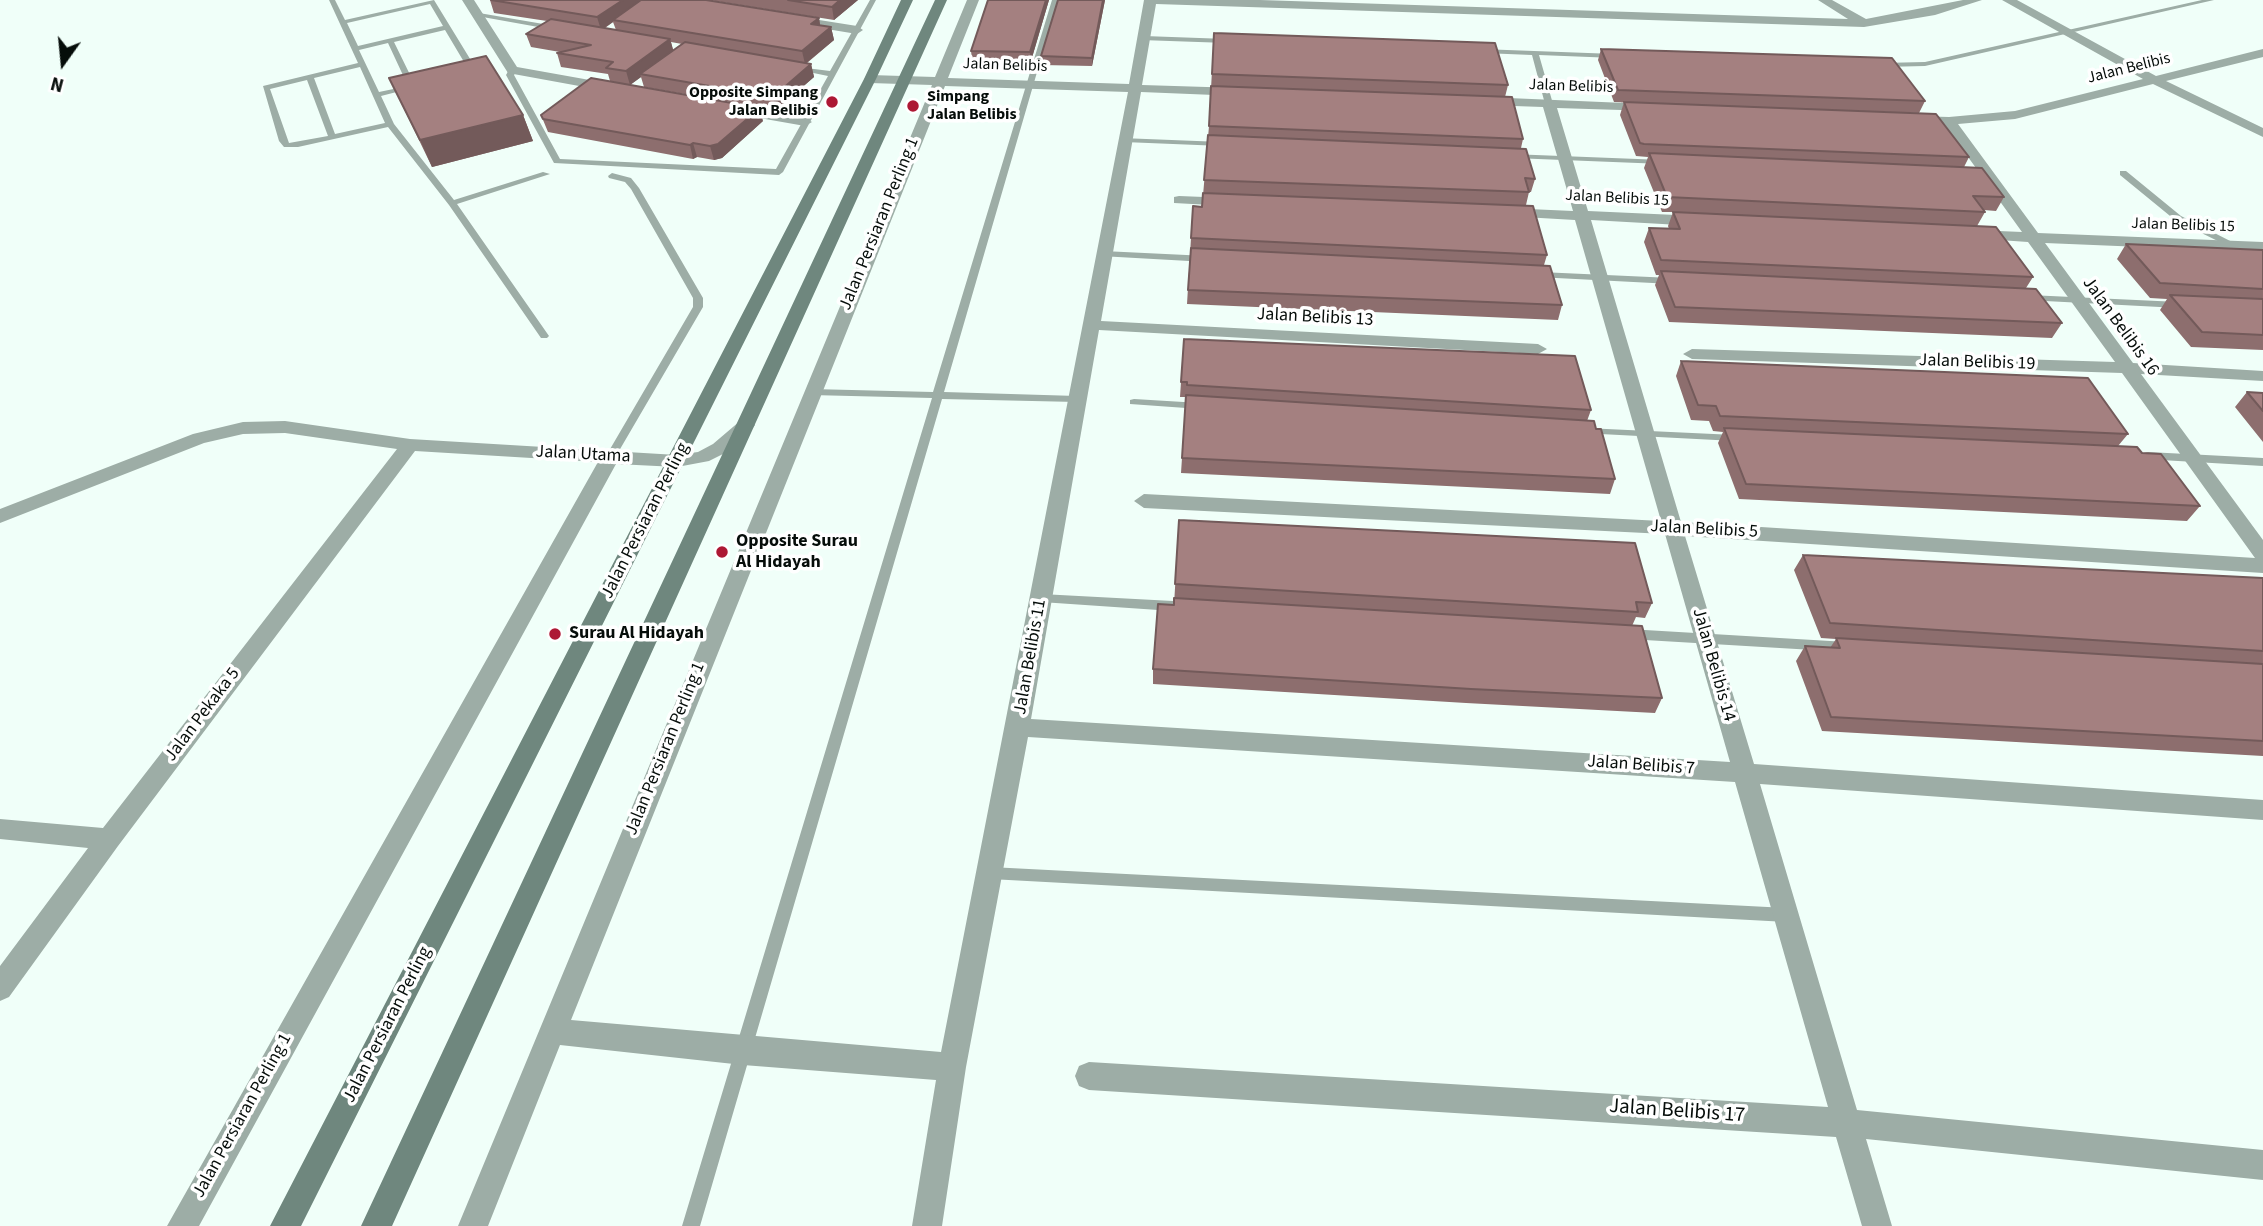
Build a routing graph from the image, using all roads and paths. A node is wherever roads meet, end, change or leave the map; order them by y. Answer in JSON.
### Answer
{"nodes":[{"id":1,"x":332,"y":0,"type":"edge"},
{"id":2,"x":468,"y":0,"type":"edge"},
{"id":3,"x":873,"y":0,"type":"edge"},
{"id":4,"x":906,"y":0,"type":"edge"},
{"id":5,"x":941,"y":0,"type":"edge"},
{"id":6,"x":973,"y":0,"type":"edge"},
{"id":7,"x":1055,"y":0,"type":"edge"},
{"id":8,"x":1151,"y":0,"type":"edge"},
{"id":9,"x":1824,"y":0,"type":"edge"},
{"id":10,"x":1976,"y":0,"type":"edge"},
{"id":11,"x":2008,"y":0,"type":"edge"},
{"id":12,"x":2211,"y":0,"type":"edge"},
{"id":13,"x":431,"y":1,"type":"edge"},
{"id":14,"x":1315,"y":3,"type":"edge"},
{"id":15,"x":1512,"y":6,"type":"edge"},
{"id":16,"x":479,"y":15,"type":"junction"},
{"id":17,"x":777,"y":17,"type":"edge"},
{"id":18,"x":343,"y":22,"type":"junction"},
{"id":19,"x":1864,"y":23,"type":"junction"},
{"id":20,"x":447,"y":27,"type":"junction"},
{"id":21,"x":561,"y":29,"type":"edge"},
{"id":22,"x":857,"y":30,"type":"junction"},
{"id":23,"x":2068,"y":33,"type":"junction"},
{"id":24,"x":1144,"y":38,"type":"junction"},
{"id":25,"x":390,"y":40,"type":"junction"},
{"id":26,"x":1241,"y":41,"type":"edge"},
{"id":27,"x":355,"y":49,"type":"junction"},
{"id":28,"x":1479,"y":51,"type":"edge"},
{"id":29,"x":1535,"y":53,"type":"junction"},
{"id":30,"x":2263,"y":53,"type":"edge"},
{"id":31,"x":1631,"y":56,"type":"edge"},
{"id":32,"x":363,"y":64,"type":"junction"},
{"id":33,"x":1866,"y":64,"type":"edge"},
{"id":34,"x":511,"y":68,"type":"junction"},
{"id":35,"x":792,"y":68,"type":"edge"},
{"id":36,"x":832,"y":74,"type":"junction"},
{"id":37,"x":458,"y":75,"type":"edge"},
{"id":38,"x":310,"y":77,"type":"junction"},
{"id":39,"x":870,"y":79,"type":"junction"},
{"id":40,"x":906,"y":80,"type":"junction"},
{"id":41,"x":2154,"y":80,"type":"junction"},
{"id":42,"x":939,"y":81,"type":"junction"},
{"id":43,"x":423,"y":84,"type":"edge"},
{"id":44,"x":1031,"y":85,"type":"junction"},
{"id":45,"x":412,"y":87,"type":"junction"},
{"id":46,"x":1134,"y":88,"type":"junction"},
{"id":47,"x":631,"y":92,"type":"edge"},
{"id":48,"x":1259,"y":93,"type":"edge"},
{"id":49,"x":377,"y":95,"type":"junction"},
{"id":50,"x":1466,"y":101,"type":"edge"},
{"id":51,"x":1549,"y":104,"type":"junction"},
{"id":52,"x":725,"y":108,"type":"edge"},
{"id":53,"x":1659,"y":109,"type":"edge"},
{"id":54,"x":1894,"y":119,"type":"edge"},
{"id":55,"x":1949,"y":121,"type":"junction"},
{"id":56,"x":805,"y":122,"type":"junction"},
{"id":57,"x":390,"y":124,"type":"junction"},
{"id":58,"x":2261,"y":131,"type":"edge"},
{"id":59,"x":332,"y":137,"type":"junction"},
{"id":60,"x":1124,"y":140,"type":"junction"},
{"id":61,"x":1234,"y":145,"type":"edge"},
{"id":62,"x":1496,"y":155,"type":"edge"},
{"id":63,"x":1564,"y":158,"type":"junction"},
{"id":64,"x":1674,"y":163,"type":"edge"},
{"id":65,"x":2123,"y":173,"type":"dead end"},
{"id":66,"x":546,"y":174,"type":"dead end"},
{"id":67,"x":612,"y":176,"type":"dead end"},
{"id":68,"x":1179,"y":200,"type":"dead end"},
{"id":69,"x":1248,"y":202,"type":"edge"},
{"id":70,"x":452,"y":203,"type":"junction"},
{"id":71,"x":1484,"y":211,"type":"edge"},
{"id":72,"x":1581,"y":215,"type":"junction"},
{"id":73,"x":1718,"y":222,"type":"edge"},
{"id":74,"x":1964,"y":234,"type":"edge"},
{"id":75,"x":2032,"y":238,"type":"junction"},
{"id":76,"x":2235,"y":246,"type":"junction"},
{"id":77,"x":2263,"y":247,"type":"edge"},
{"id":78,"x":1103,"y":254,"type":"junction"},
{"id":79,"x":1213,"y":259,"type":"edge"},
{"id":80,"x":1531,"y":275,"type":"edge"},
{"id":81,"x":1600,"y":278,"type":"junction"},
{"id":82,"x":1682,"y":282,"type":"edge"},
{"id":83,"x":2022,"y":297,"type":"edge"},
{"id":84,"x":2077,"y":300,"type":"junction"},
{"id":85,"x":2196,"y":306,"type":"edge"},
{"id":86,"x":1090,"y":325,"type":"junction"},
{"id":87,"x":544,"y":336,"type":"dead end"},
{"id":88,"x":1538,"y":349,"type":"dead end"},
{"id":89,"x":1692,"y":354,"type":"dead end"},
{"id":90,"x":2126,"y":368,"type":"junction"},
{"id":91,"x":2263,"y":376,"type":"edge"},
{"id":92,"x":811,"y":392,"type":"junction"},
{"id":93,"x":939,"y":394,"type":"junction"},
{"id":94,"x":1077,"y":399,"type":"junction"},
{"id":95,"x":1134,"y":402,"type":"dead end"},
{"id":96,"x":1217,"y":407,"type":"edge"},
{"id":97,"x":746,"y":425,"type":"junction"},
{"id":98,"x":1576,"y":430,"type":"edge"},
{"id":99,"x":1646,"y":435,"type":"junction"},
{"id":100,"x":1741,"y":439,"type":"edge"},
{"id":101,"x":410,"y":445,"type":"junction"},
{"id":102,"x":2137,"y":455,"type":"edge"},
{"id":103,"x":611,"y":456,"type":"junction"},
{"id":104,"x":2192,"y":458,"type":"junction"},
{"id":105,"x":677,"y":461,"type":"junction"},
{"id":106,"x":2263,"y":462,"type":"edge"},
{"id":107,"x":1144,"y":501,"type":"dead end"},
{"id":108,"x":0,"y":516,"type":"edge"},
{"id":109,"x":1673,"y":528,"type":"junction"},
{"id":110,"x":2263,"y":555,"type":"edge"},
{"id":111,"x":2263,"y":566,"type":"edge"},
{"id":112,"x":1041,"y":598,"type":"junction"},
{"id":113,"x":1194,"y":608,"type":"edge"},
{"id":114,"x":1609,"y":632,"type":"edge"},
{"id":115,"x":1706,"y":638,"type":"junction"},
{"id":116,"x":1859,"y":648,"type":"edge"},
{"id":117,"x":1018,"y":727,"type":"junction"},
{"id":118,"x":1745,"y":773,"type":"junction"},
{"id":119,"x":2263,"y":810,"type":"edge"},
{"id":120,"x":0,"y":829,"type":"edge"},
{"id":121,"x":109,"y":839,"type":"junction"},
{"id":122,"x":990,"y":873,"type":"junction"},
{"id":123,"x":1787,"y":915,"type":"junction"},
{"id":124,"x":0,"y":988,"type":"edge"},
{"id":125,"x":550,"y":1031,"type":"junction"},
{"id":126,"x":743,"y":1051,"type":"junction"},
{"id":127,"x":953,"y":1066,"type":"junction"},
{"id":128,"x":1089,"y":1076,"type":"dead end"},
{"id":129,"x":1847,"y":1123,"type":"junction"},
{"id":130,"x":2263,"y":1165,"type":"edge"},
{"id":131,"x":182,"y":1226,"type":"edge"},
{"id":132,"x":285,"y":1226,"type":"edge"},
{"id":133,"x":376,"y":1226,"type":"edge"},
{"id":134,"x":473,"y":1226,"type":"edge"},
{"id":135,"x":691,"y":1226,"type":"edge"},
{"id":136,"x":927,"y":1226,"type":"edge"},
{"id":137,"x":1877,"y":1226,"type":"edge"}],
"edges":[{"from":1,"to":18,"type":"lane"},
{"from":2,"to":16,"type":"street"},
{"from":3,"to":22,"type":"lane"},
{"from":4,"to":39,"type":"main road","name":"Jalan Persiaran Perling"},
{"from":5,"to":40,"type":"main road"},
{"from":6,"to":42,"type":"street","name":"Jalan Persiaran Perling 1"},
{"from":7,"to":44,"type":"lane"},
{"from":8,"to":14,"type":"street"},
{"from":8,"to":24,"type":"street","name":"Jalan Belibis 11"},
{"from":9,"to":19,"type":"street"},
{"from":10,"to":19,"type":"street"},
{"from":11,"to":23,"type":"street"},
{"from":12,"to":23,"type":"lane"},
{"from":13,"to":18,"type":"lane"},
{"from":13,"to":20,"type":"lane"},
{"from":14,"to":15,"type":"street"},
{"from":15,"to":19,"type":"street"},
{"from":16,"to":21,"type":"lane"},
{"from":16,"to":34,"type":"street"},
{"from":17,"to":22,"type":"street"},
{"from":18,"to":27,"type":"lane"},
{"from":20,"to":25,"type":"lane"},
{"from":20,"to":37,"type":"lane"},
{"from":22,"to":36,"type":"lane"},
{"from":23,"to":33,"type":"lane"},
{"from":23,"to":41,"type":"street"},
{"from":24,"to":26,"type":"lane"},
{"from":24,"to":46,"type":"street","name":"Jalan Belibis 11"},
{"from":25,"to":27,"type":"lane"},
{"from":25,"to":45,"type":"lane"},
{"from":27,"to":32,"type":"lane"},
{"from":28,"to":29,"type":"lane"},
{"from":29,"to":31,"type":"lane"},
{"from":29,"to":51,"type":"lane"},
{"from":30,"to":41,"type":"street","name":"Jalan Belibis"},
{"from":32,"to":38,"type":"lane"},
{"from":32,"to":49,"type":"lane"},
{"from":34,"to":47,"type":"street"},
{"from":34,"to":56,"type":"lane"},
{"from":35,"to":36,"type":"lane"},
{"from":36,"to":56,"type":"lane"},
{"from":38,"to":59,"type":"lane"},
{"from":38,"to":59,"type":"lane"},
{"from":39,"to":40,"type":"street","name":"Jalan Belibis"},
{"from":39,"to":105,"type":"main road","name":"Jalan Persiaran Perling"},
{"from":40,"to":42,"type":"street","name":"Jalan Belibis"},
{"from":40,"to":97,"type":"main road"},
{"from":41,"to":55,"type":"street","name":"Jalan Belibis"},
{"from":41,"to":58,"type":"street"},
{"from":42,"to":44,"type":"street","name":"Jalan Belibis"},
{"from":42,"to":92,"type":"street","name":"Jalan Persiaran Perling 1"},
{"from":43,"to":45,"type":"lane"},
{"from":44,"to":46,"type":"street","name":"Jalan Belibis"},
{"from":44,"to":93,"type":"lane"},
{"from":45,"to":49,"type":"lane"},
{"from":46,"to":48,"type":"street","name":"Jalan Belibis"},
{"from":46,"to":60,"type":"street","name":"Jalan Belibis 11"},
{"from":49,"to":57,"type":"lane"},
{"from":50,"to":51,"type":"street","name":"Jalan Belibis"},
{"from":51,"to":53,"type":"street","name":"Jalan Belibis"},
{"from":51,"to":63,"type":"street","name":"Jalan Belibis 14"},
{"from":52,"to":56,"type":"street"},
{"from":54,"to":55,"type":"street","name":"Jalan Belibis"},
{"from":55,"to":75,"type":"street","name":"Jalan Belibis 16"},
{"from":57,"to":59,"type":"lane"},
{"from":57,"to":70,"type":"lane"},
{"from":60,"to":61,"type":"lane"},
{"from":60,"to":78,"type":"street","name":"Jalan Belibis 11"},
{"from":62,"to":63,"type":"lane"},
{"from":63,"to":64,"type":"lane"},
{"from":63,"to":72,"type":"street","name":"Jalan Belibis 14"},
{"from":65,"to":76,"type":"lane"},
{"from":66,"to":70,"type":"lane"},
{"from":67,"to":103,"type":"lane"},
{"from":68,"to":69,"type":"street"},
{"from":70,"to":87,"type":"lane"},
{"from":71,"to":72,"type":"street","name":"Jalan Belibis 15"},
{"from":72,"to":73,"type":"street","name":"Jalan Belibis 15"},
{"from":72,"to":81,"type":"street","name":"Jalan Belibis 14"},
{"from":74,"to":75,"type":"street","name":"Jalan Belibis 15"},
{"from":75,"to":76,"type":"street","name":"Jalan Belibis 15"},
{"from":75,"to":84,"type":"street","name":"Jalan Belibis 16"},
{"from":76,"to":77,"type":"street","name":"Jalan Belibis 15"},
{"from":78,"to":79,"type":"lane"},
{"from":78,"to":86,"type":"street","name":"Jalan Belibis 11"},
{"from":80,"to":81,"type":"lane"},
{"from":81,"to":82,"type":"lane"},
{"from":81,"to":99,"type":"street","name":"Jalan Belibis 14"},
{"from":83,"to":84,"type":"lane"},
{"from":84,"to":85,"type":"lane"},
{"from":84,"to":90,"type":"street","name":"Jalan Belibis 16"},
{"from":86,"to":88,"type":"street","name":"Jalan Belibis 13"},
{"from":86,"to":94,"type":"street","name":"Jalan Belibis 11"},
{"from":89,"to":90,"type":"street","name":"Jalan Belibis 19"},
{"from":90,"to":91,"type":"street","name":"Jalan Belibis 19"},
{"from":90,"to":104,"type":"street","name":"Jalan Belibis 16"},
{"from":92,"to":93,"type":"lane"},
{"from":92,"to":125,"type":"street","name":"Jalan Persiaran Perling 1"},
{"from":93,"to":94,"type":"lane"},
{"from":93,"to":126,"type":"lane"},
{"from":94,"to":112,"type":"street","name":"Jalan Belibis 11"},
{"from":95,"to":96,"type":"lane"},
{"from":97,"to":105,"type":"street","name":"Jalan Utama"},
{"from":97,"to":133,"type":"main road"},
{"from":98,"to":99,"type":"lane"},
{"from":99,"to":100,"type":"lane"},
{"from":99,"to":109,"type":"street","name":"Jalan Belibis 14"},
{"from":101,"to":103,"type":"street","name":"Jalan Utama"},
{"from":101,"to":108,"type":"street","name":"Jalan Utama"},
{"from":101,"to":121,"type":"street","name":"Jalan Pekaka 5"},
{"from":102,"to":104,"type":"lane"},
{"from":103,"to":105,"type":"street","name":"Jalan Utama"},
{"from":103,"to":131,"type":"street","name":"Jalan Persiaran Perling 1"},
{"from":104,"to":106,"type":"lane"},
{"from":104,"to":110,"type":"street","name":"Jalan Belibis 16"},
{"from":105,"to":132,"type":"main road","name":"Jalan Persiaran Perling"},
{"from":107,"to":109,"type":"street","name":"Jalan Belibis 5"},
{"from":109,"to":111,"type":"street","name":"Jalan Belibis 5"},
{"from":109,"to":115,"type":"street","name":"Jalan Belibis 14"},
{"from":112,"to":113,"type":"lane"},
{"from":112,"to":117,"type":"street","name":"Jalan Belibis 11"},
{"from":114,"to":115,"type":"lane"},
{"from":115,"to":116,"type":"lane"},
{"from":115,"to":118,"type":"street","name":"Jalan Belibis 14"},
{"from":117,"to":118,"type":"street","name":"Jalan Belibis 7"},
{"from":117,"to":122,"type":"street","name":"Jalan Belibis 11"},
{"from":118,"to":119,"type":"street","name":"Jalan Belibis 7"},
{"from":118,"to":123,"type":"street","name":"Jalan Belibis 14"},
{"from":120,"to":121,"type":"street"},
{"from":121,"to":124,"type":"street","name":"Jalan Pekaka 5"},
{"from":122,"to":123,"type":"lane"},
{"from":122,"to":127,"type":"street","name":"Jalan Belibis 11"},
{"from":123,"to":129,"type":"street","name":"Jalan Belibis 14"},
{"from":125,"to":126,"type":"street"},
{"from":125,"to":134,"type":"street","name":"Jalan Persiaran Perling 1"},
{"from":126,"to":127,"type":"street"},
{"from":126,"to":135,"type":"lane"},
{"from":127,"to":136,"type":"street","name":"Jalan Belibis 11"},
{"from":128,"to":129,"type":"street","name":"Jalan Belibis 17"},
{"from":129,"to":130,"type":"street","name":"Jalan Belibis 17"},
{"from":129,"to":137,"type":"street","name":"Jalan Belibis 14"}]}
